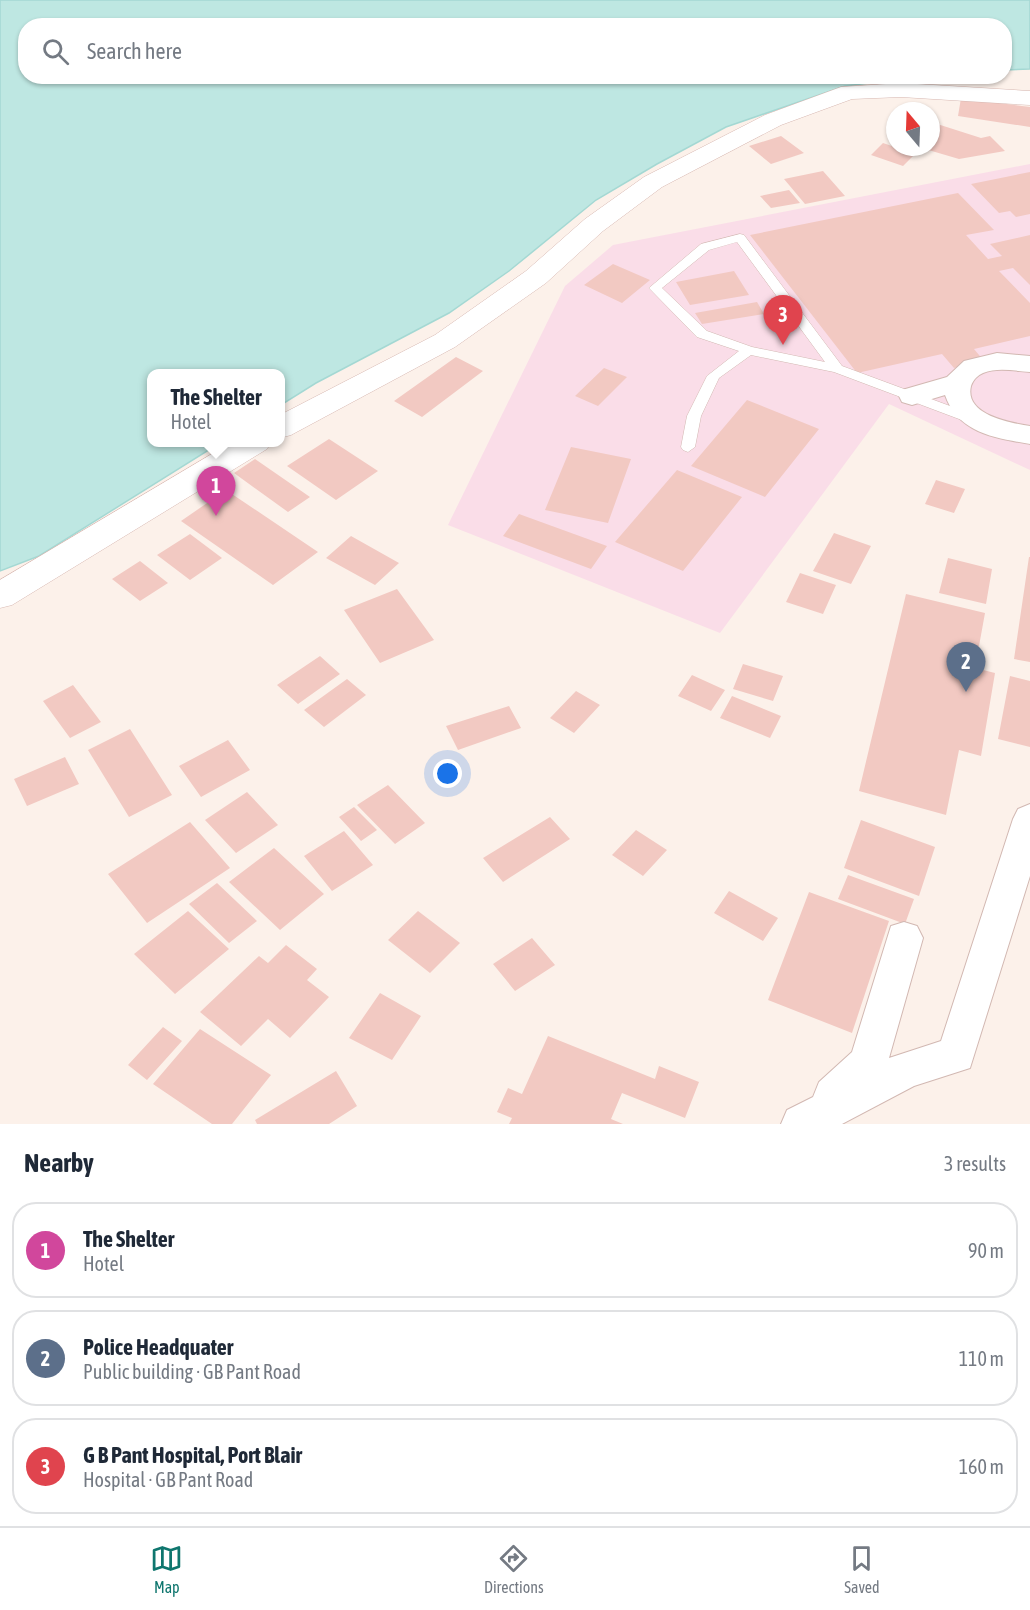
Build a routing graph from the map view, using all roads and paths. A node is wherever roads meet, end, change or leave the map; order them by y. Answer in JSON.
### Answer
{"nodes":[{"id":1,"x":1030,"y":98,"type":"edge"},
{"id":2,"x":749,"y":350,"type":"junction"},
{"id":3,"x":1030,"y":364,"type":"edge"},
{"id":4,"x":837,"y":369,"type":"junction"},
{"id":5,"x":956,"y":383,"type":"junction"},
{"id":6,"x":912,"y":396,"type":"junction"},
{"id":7,"x":974,"y":420,"type":"junction"},
{"id":8,"x":285,"y":425,"type":"edge"},
{"id":9,"x":1030,"y":435,"type":"edge"},
{"id":10,"x":248,"y":447,"type":"edge"},
{"id":11,"x":688,"y":447,"type":"dead end"},
{"id":12,"x":0,"y":596,"type":"edge"},
{"id":13,"x":1030,"y":819,"type":"edge"},
{"id":14,"x":904,"y":938,"type":"dead end"},
{"id":15,"x":806,"y":1120,"type":"edge"}],
"edges":[{"from":1,"to":8,"type":"street"},
{"from":2,"to":4,"type":"lane"},
{"from":2,"to":4,"type":"lane"},
{"from":2,"to":11,"type":"lane"},
{"from":3,"to":5,"type":"street"},
{"from":4,"to":6,"type":"lane"},
{"from":5,"to":6,"type":"street"},
{"from":5,"to":7,"type":"street"},
{"from":6,"to":7,"type":"lane"},
{"from":7,"to":9,"type":"street"},
{"from":10,"to":12,"type":"street"},
{"from":13,"to":15,"type":"street"},
{"from":14,"to":15,"type":"street"}]}
